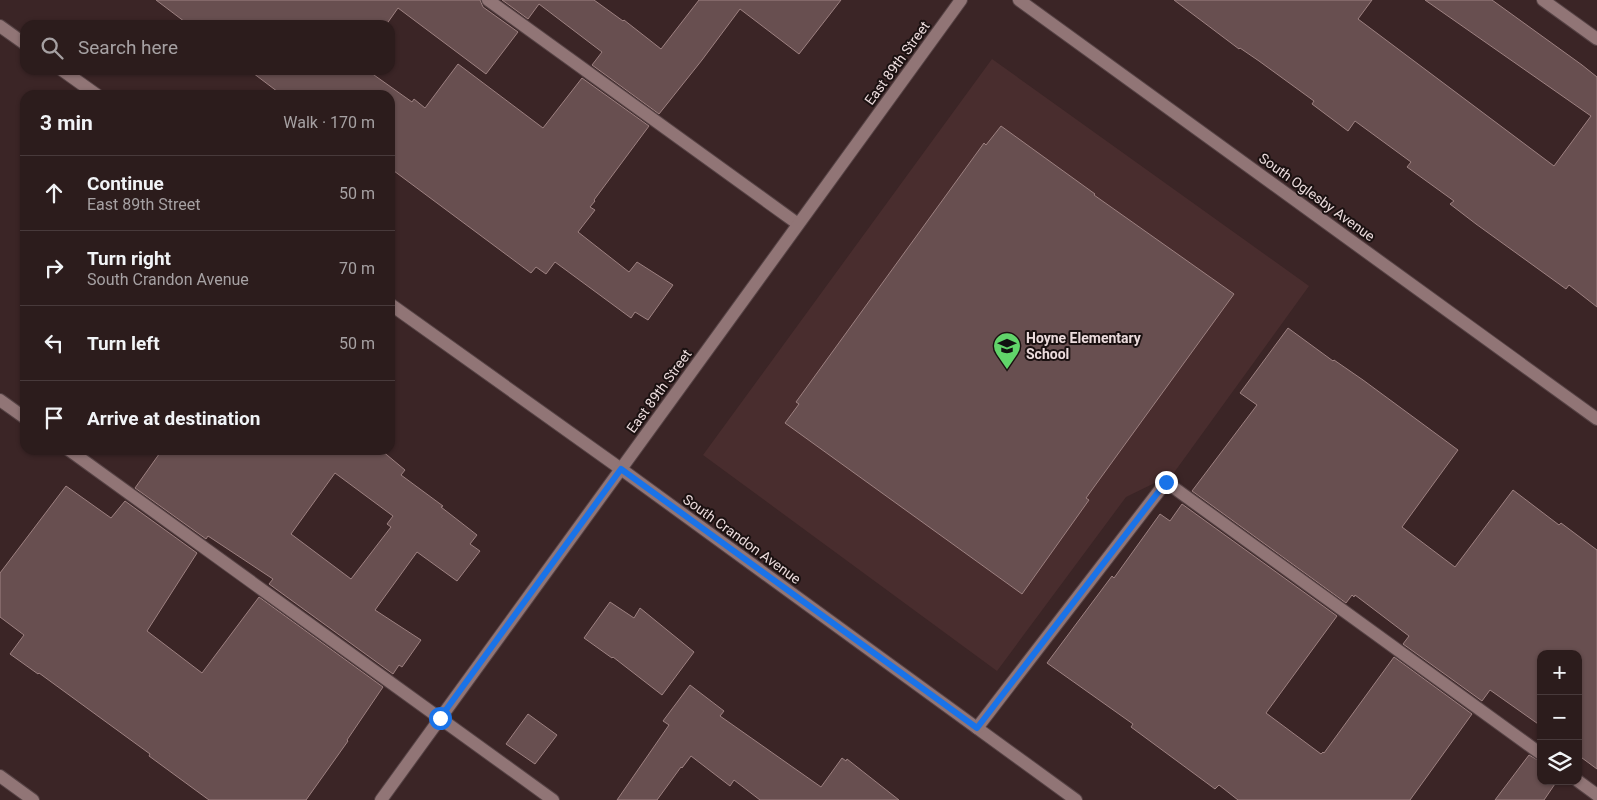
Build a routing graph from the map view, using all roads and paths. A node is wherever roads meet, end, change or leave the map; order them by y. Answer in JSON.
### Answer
{"nodes":[{"id":1,"x":488,"y":0,"type":"edge"},
{"id":2,"x":961,"y":0,"type":"edge"},
{"id":3,"x":1019,"y":0,"type":"edge"},
{"id":4,"x":1543,"y":0,"type":"edge"},
{"id":5,"x":0,"y":26,"type":"edge"},
{"id":6,"x":1597,"y":39,"type":"edge"},
{"id":7,"x":20,"y":40,"type":"edge"},
{"id":8,"x":69,"y":75,"type":"edge"},
{"id":9,"x":90,"y":90,"type":"edge"},
{"id":10,"x":798,"y":224,"type":"junction"},
{"id":11,"x":395,"y":308,"type":"edge"},
{"id":12,"x":0,"y":400,"type":"edge"},
{"id":13,"x":20,"y":414,"type":"edge"},
{"id":14,"x":1597,"y":419,"type":"edge"},
{"id":15,"x":76,"y":455,"type":"edge"},
{"id":16,"x":621,"y":469,"type":"junction"},
{"id":17,"x":440,"y":718,"type":"junction"},
{"id":18,"x":977,"y":728,"type":"junction"},
{"id":19,"x":1537,"y":751,"type":"edge"},
{"id":20,"x":0,"y":776,"type":"edge"},
{"id":21,"x":1582,"y":784,"type":"edge"},
{"id":22,"x":1597,"y":795,"type":"edge"},
{"id":23,"x":33,"y":800,"type":"edge"},
{"id":24,"x":381,"y":800,"type":"edge"},
{"id":25,"x":553,"y":800,"type":"edge"},
{"id":26,"x":1076,"y":800,"type":"edge"}],
"edges":[{"from":1,"to":10,"type":"street"},
{"from":2,"to":10,"type":"street","name":"East 89th Street"},
{"from":3,"to":14,"type":"street","name":"South Oglesby Avenue"},
{"from":4,"to":6,"type":"street"},
{"from":5,"to":7,"type":"street"},
{"from":8,"to":9,"type":"street"},
{"from":10,"to":16,"type":"street","name":"East 89th Street"},
{"from":11,"to":16,"type":"street","name":"South Crandon Avenue"},
{"from":12,"to":13,"type":"street"},
{"from":15,"to":17,"type":"street"},
{"from":16,"to":17,"type":"street","name":"East 89th Street"},
{"from":16,"to":18,"type":"street","name":"South Crandon Avenue"},
{"from":17,"to":24,"type":"street","name":"East 89th Street"},
{"from":17,"to":25,"type":"street"},
{"from":18,"to":19,"type":"street"},
{"from":18,"to":26,"type":"street","name":"South Crandon Avenue"},
{"from":20,"to":23,"type":"street"},
{"from":21,"to":22,"type":"street"}]}
